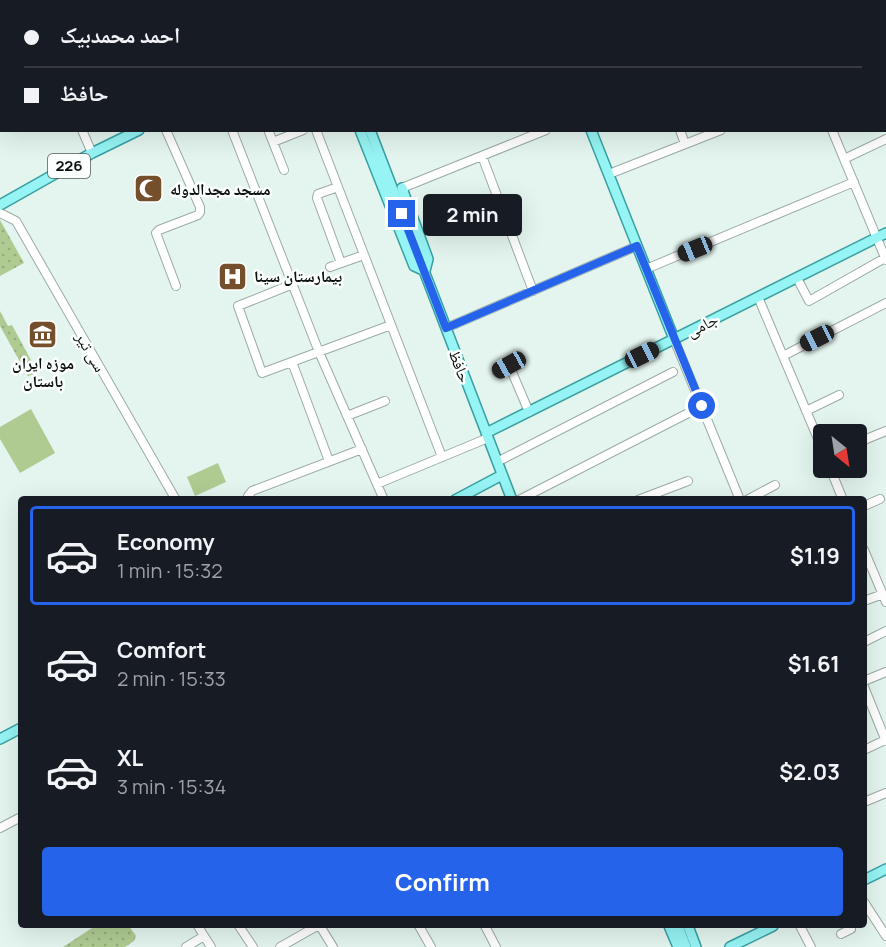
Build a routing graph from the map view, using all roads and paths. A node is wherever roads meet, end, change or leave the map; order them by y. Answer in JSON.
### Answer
{"nodes":[{"id":1,"x":83,"y":132,"type":"edge"},
{"id":2,"x":135,"y":132,"type":"edge"},
{"id":3,"x":167,"y":132,"type":"edge"},
{"id":4,"x":233,"y":132,"type":"edge"},
{"id":5,"x":269,"y":132,"type":"dead end"},
{"id":6,"x":298,"y":132,"type":"edge"},
{"id":7,"x":317,"y":132,"type":"edge"},
{"id":8,"x":361,"y":132,"type":"edge"},
{"id":9,"x":371,"y":132,"type":"edge"},
{"id":10,"x":541,"y":132,"type":"edge"},
{"id":11,"x":592,"y":132,"type":"edge"},
{"id":12,"x":681,"y":132,"type":"edge"},
{"id":13,"x":715,"y":132,"type":"edge"},
{"id":14,"x":833,"y":132,"type":"edge"},
{"id":15,"x":886,"y":139,"type":"edge"},
{"id":16,"x":273,"y":142,"type":"junction"},
{"id":17,"x":685,"y":144,"type":"junction"},
{"id":18,"x":92,"y":153,"type":"junction"},
{"id":19,"x":482,"y":156,"type":"junction"},
{"id":20,"x":844,"y":159,"type":"junction"},
{"id":21,"x":284,"y":170,"type":"dead end"},
{"id":22,"x":609,"y":174,"type":"junction"},
{"id":23,"x":854,"y":183,"type":"junction"},
{"id":24,"x":338,"y":187,"type":"junction"},
{"id":25,"x":402,"y":188,"type":"joint"},
{"id":26,"x":0,"y":205,"type":"edge"},
{"id":27,"x":0,"y":213,"type":"edge"},
{"id":28,"x":881,"y":235,"type":"edge"},
{"id":29,"x":637,"y":246,"type":"junction"},
{"id":30,"x":364,"y":255,"type":"junction"},
{"id":31,"x":885,"y":259,"type":"edge"},
{"id":32,"x":341,"y":263,"type":"junction"},
{"id":33,"x":330,"y":267,"type":"dead end"},
{"id":34,"x":646,"y":268,"type":"junction"},
{"id":35,"x":425,"y":271,"type":"junction"},
{"id":36,"x":797,"y":278,"type":"junction"},
{"id":37,"x":292,"y":284,"type":"junction"},
{"id":38,"x":176,"y":286,"type":"dead end"},
{"id":39,"x":533,"y":291,"type":"junction"},
{"id":40,"x":758,"y":297,"type":"junction"},
{"id":41,"x":886,"y":303,"type":"edge"},
{"id":42,"x":391,"y":325,"type":"junction"},
{"id":43,"x":446,"y":328,"type":"junction"},
{"id":44,"x":674,"y":339,"type":"junction"},
{"id":45,"x":319,"y":352,"type":"junction"},
{"id":46,"x":783,"y":356,"type":"junction"},
{"id":47,"x":519,"y":359,"type":"dead end"},
{"id":48,"x":292,"y":362,"type":"junction"},
{"id":49,"x":509,"y":365,"type":"junction"},
{"id":50,"x":497,"y":372,"type":"dead end"},
{"id":51,"x":673,"y":372,"type":"dead end"},
{"id":52,"x":839,"y":395,"type":"dead end"},
{"id":53,"x":385,"y":401,"type":"dead end"},
{"id":54,"x":702,"y":406,"type":"junction"},
{"id":55,"x":806,"y":411,"type":"junction"},
{"id":56,"x":529,"y":412,"type":"junction"},
{"id":57,"x":347,"y":416,"type":"junction"},
{"id":58,"x":813,"y":427,"type":"edge"},
{"id":59,"x":886,"y":431,"type":"edge"},
{"id":60,"x":487,"y":436,"type":"junction"},
{"id":61,"x":867,"y":439,"type":"edge"},
{"id":62,"x":362,"y":449,"type":"junction"},
{"id":63,"x":442,"y":457,"type":"junction"},
{"id":64,"x":330,"y":461,"type":"junction"},
{"id":65,"x":497,"y":462,"type":"junction"},
{"id":66,"x":502,"y":475,"type":"junction"},
{"id":67,"x":835,"y":478,"type":"edge"},
{"id":68,"x":688,"y":481,"type":"dead end"},
{"id":69,"x":377,"y":483,"type":"junction"},
{"id":70,"x":776,"y":485,"type":"dead end"},
{"id":71,"x":174,"y":496,"type":"edge"},
{"id":72,"x":248,"y":496,"type":"edge"},
{"id":73,"x":382,"y":496,"type":"edge"},
{"id":74,"x":463,"y":496,"type":"edge"},
{"id":75,"x":510,"y":496,"type":"edge"},
{"id":76,"x":527,"y":496,"type":"edge"},
{"id":77,"x":648,"y":496,"type":"edge"},
{"id":78,"x":738,"y":496,"type":"edge"},
{"id":79,"x":755,"y":496,"type":"edge"},
{"id":80,"x":842,"y":496,"type":"edge"},
{"id":81,"x":880,"y":499,"type":"dead end"},
{"id":82,"x":867,"y":505,"type":"edge"},
{"id":83,"x":867,"y":565,"type":"edge"},
{"id":84,"x":886,"y":576,"type":"edge"},
{"id":85,"x":877,"y":580,"type":"junction"},
{"id":86,"x":884,"y":598,"type":"edge"},
{"id":87,"x":867,"y":601,"type":"edge"},
{"id":88,"x":886,"y":631,"type":"edge"},
{"id":89,"x":867,"y":640,"type":"edge"},
{"id":90,"x":886,"y":672,"type":"edge"},
{"id":91,"x":867,"y":680,"type":"edge"},
{"id":92,"x":867,"y":693,"type":"edge"},
{"id":93,"x":882,"y":721,"type":"edge"},
{"id":94,"x":18,"y":730,"type":"edge"},
{"id":95,"x":0,"y":740,"type":"edge"},
{"id":96,"x":886,"y":741,"type":"edge"},
{"id":97,"x":867,"y":749,"type":"edge"},
{"id":98,"x":886,"y":793,"type":"edge"},
{"id":99,"x":867,"y":801,"type":"edge"},
{"id":100,"x":18,"y":819,"type":"edge"},
{"id":101,"x":0,"y":828,"type":"edge"},
{"id":102,"x":886,"y":869,"type":"edge"},
{"id":103,"x":867,"y":878,"type":"edge"},
{"id":104,"x":867,"y":906,"type":"edge"},
{"id":105,"x":199,"y":928,"type":"edge"},
{"id":106,"x":240,"y":928,"type":"edge"},
{"id":107,"x":315,"y":928,"type":"edge"},
{"id":108,"x":320,"y":928,"type":"edge"},
{"id":109,"x":420,"y":928,"type":"edge"},
{"id":110,"x":486,"y":928,"type":"edge"},
{"id":111,"x":670,"y":928,"type":"edge"},
{"id":112,"x":679,"y":928,"type":"edge"},
{"id":113,"x":689,"y":928,"type":"edge"},
{"id":114,"x":769,"y":928,"type":"edge"},
{"id":115,"x":801,"y":928,"type":"edge"},
{"id":116,"x":851,"y":928,"type":"edge"},
{"id":117,"x":885,"y":933,"type":"edge"},
{"id":118,"x":841,"y":934,"type":"dead end"},
{"id":119,"x":204,"y":936,"type":"junction"},
{"id":120,"x":186,"y":947,"type":"edge"},
{"id":121,"x":211,"y":947,"type":"edge"},
{"id":122,"x":253,"y":947,"type":"edge"},
{"id":123,"x":280,"y":947,"type":"edge"},
{"id":124,"x":333,"y":947,"type":"edge"},
{"id":125,"x":431,"y":947,"type":"edge"},
{"id":126,"x":496,"y":947,"type":"edge"},
{"id":127,"x":678,"y":947,"type":"edge"},
{"id":128,"x":686,"y":947,"type":"edge"},
{"id":129,"x":696,"y":947,"type":"edge"},
{"id":130,"x":730,"y":947,"type":"edge"},
{"id":131,"x":811,"y":947,"type":"edge"}],
"edges":[{"from":1,"to":18,"type":"street"},
{"from":2,"to":18,"type":"main road","number":"226"},
{"from":3,"to":38,"type":"street"},
{"from":4,"to":37,"type":"street"},
{"from":5,"to":16,"type":"street"},
{"from":6,"to":16,"type":"street"},
{"from":7,"to":24,"type":"street"},
{"from":8,"to":35,"type":"main road"},
{"from":9,"to":35,"type":"main road","name":"حافظ"},
{"from":10,"to":19,"type":"street"},
{"from":11,"to":22,"type":"main road"},
{"from":12,"to":17,"type":"street"},
{"from":13,"to":17,"type":"street"},
{"from":14,"to":20,"type":"street"},
{"from":15,"to":20,"type":"street"},
{"from":16,"to":21,"type":"street"},
{"from":17,"to":22,"type":"street"},
{"from":18,"to":26,"type":"main road","number":"226"},
{"from":19,"to":25,"type":"street"},
{"from":19,"to":39,"type":"street"},
{"from":20,"to":23,"type":"street"},
{"from":22,"to":29,"type":"main road"},
{"from":23,"to":28,"type":"street"},
{"from":23,"to":34,"type":"street"},
{"from":24,"to":30,"type":"street"},
{"from":24,"to":32,"type":"street"},
{"from":25,"to":35,"type":"main road"},
{"from":27,"to":71,"type":"street","name":"سی تیر"},
{"from":28,"to":31,"type":"street"},
{"from":28,"to":36,"type":"main road","name":"جامی"},
{"from":29,"to":34,"type":"main road"},
{"from":29,"to":39,"type":"street"},
{"from":30,"to":32,"type":"street"},
{"from":30,"to":42,"type":"street"},
{"from":31,"to":36,"type":"street"},
{"from":32,"to":33,"type":"street"},
{"from":34,"to":44,"type":"main road"},
{"from":35,"to":43,"type":"main road","name":"حافظ"},
{"from":36,"to":40,"type":"main road","name":"جامی"},
{"from":37,"to":45,"type":"street"},
{"from":37,"to":48,"type":"street"},
{"from":39,"to":43,"type":"street"},
{"from":40,"to":44,"type":"main road","name":"جامی"},
{"from":40,"to":46,"type":"street"},
{"from":41,"to":46,"type":"street"},
{"from":42,"to":45,"type":"street"},
{"from":42,"to":63,"type":"street"},
{"from":43,"to":60,"type":"main road","name":"حافظ"},
{"from":44,"to":54,"type":"street"},
{"from":44,"to":56,"type":"main road","name":"جامی"},
{"from":45,"to":48,"type":"street"},
{"from":45,"to":57,"type":"street"},
{"from":46,"to":55,"type":"street"},
{"from":47,"to":49,"type":"street"},
{"from":48,"to":64,"type":"street"},
{"from":49,"to":50,"type":"street"},
{"from":49,"to":56,"type":"street"},
{"from":51,"to":65,"type":"street"},
{"from":52,"to":55,"type":"street"},
{"from":53,"to":57,"type":"street"},
{"from":54,"to":76,"type":"street"},
{"from":54,"to":78,"type":"street"},
{"from":55,"to":58,"type":"street"},
{"from":56,"to":60,"type":"main road","name":"جامی"},
{"from":57,"to":62,"type":"street"},
{"from":59,"to":61,"type":"street"},
{"from":60,"to":63,"type":"street"},
{"from":60,"to":65,"type":"main road","name":"حافظ"},
{"from":62,"to":64,"type":"street"},
{"from":62,"to":69,"type":"street"},
{"from":63,"to":69,"type":"street"},
{"from":64,"to":72,"type":"street"},
{"from":65,"to":66,"type":"main road","name":"حافظ"},
{"from":66,"to":74,"type":"main road"},
{"from":66,"to":75,"type":"main road","name":"حافظ"},
{"from":67,"to":80,"type":"street"},
{"from":68,"to":77,"type":"street"},
{"from":69,"to":73,"type":"street"},
{"from":70,"to":79,"type":"street"},
{"from":81,"to":82,"type":"street"},
{"from":83,"to":85,"type":"street"},
{"from":84,"to":85,"type":"street"},
{"from":85,"to":86,"type":"street"},
{"from":86,"to":87,"type":"street"},
{"from":88,"to":89,"type":"street"},
{"from":90,"to":91,"type":"street"},
{"from":92,"to":93,"type":"street"},
{"from":93,"to":96,"type":"street"},
{"from":94,"to":95,"type":"main road"},
{"from":96,"to":97,"type":"street"},
{"from":98,"to":99,"type":"street"},
{"from":100,"to":101,"type":"street"},
{"from":102,"to":103,"type":"main road"},
{"from":104,"to":117,"type":"street"},
{"from":105,"to":119,"type":"street"},
{"from":106,"to":122,"type":"street"},
{"from":107,"to":123,"type":"street"},
{"from":108,"to":124,"type":"street"},
{"from":109,"to":125,"type":"street"},
{"from":110,"to":126,"type":"street"},
{"from":111,"to":127,"type":"main road"},
{"from":112,"to":128,"type":"main road"},
{"from":113,"to":129,"type":"main road"},
{"from":114,"to":130,"type":"main road"},
{"from":115,"to":131,"type":"street"},
{"from":116,"to":118,"type":"street"},
{"from":119,"to":120,"type":"street"},
{"from":119,"to":121,"type":"street"}]}
